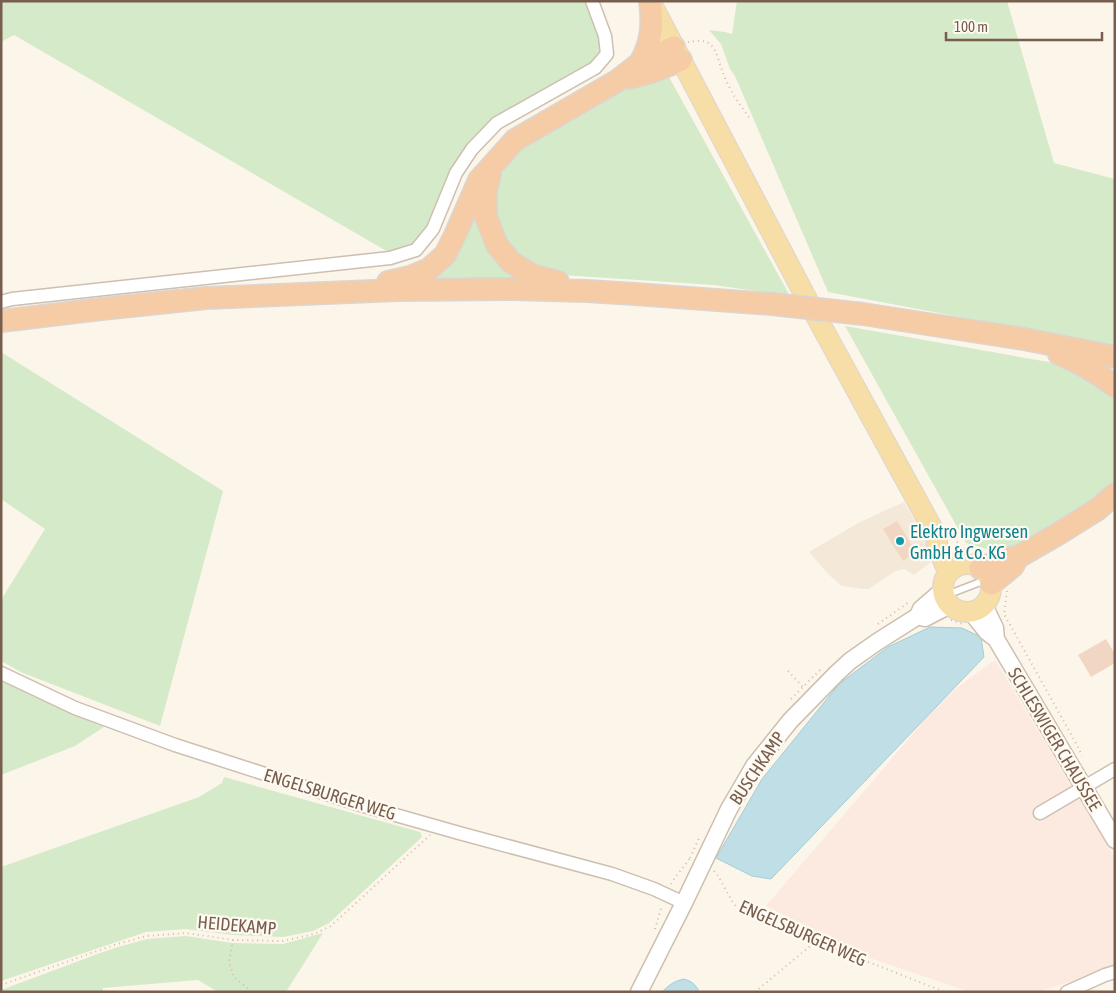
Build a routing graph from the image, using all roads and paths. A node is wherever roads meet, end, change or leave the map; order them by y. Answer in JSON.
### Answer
{"nodes":[{"id":1,"x":592,"y":1,"type":"edge"},
{"id":2,"x":650,"y":1,"type":"edge"},
{"id":3,"x":677,"y":53,"type":"junction"},
{"id":4,"x":640,"y":63,"type":"junction"},
{"id":5,"x":617,"y":81,"type":"junction"},
{"id":6,"x":750,"y":119,"type":"dead end"},
{"id":7,"x":493,"y":164,"type":"junction"},
{"id":8,"x":336,"y":292,"type":"junction"},
{"id":9,"x":617,"y":293,"type":"junction"},
{"id":10,"x":1,"y":302,"type":"edge"},
{"id":11,"x":1,"y":322,"type":"edge"},
{"id":12,"x":1024,"y":339,"type":"junction"},
{"id":13,"x":1115,"y":357,"type":"edge"},
{"id":14,"x":1115,"y":386,"type":"edge"},
{"id":15,"x":1115,"y":494,"type":"edge"},
{"id":16,"x":943,"y":533,"type":"junction"},
{"id":17,"x":970,"y":580,"type":"junction"},
{"id":18,"x":978,"y":608,"type":"junction"},
{"id":19,"x":788,"y":671,"type":"dead end"},
{"id":20,"x":1,"y":673,"type":"edge"},
{"id":21,"x":812,"y":697,"type":"junction"},
{"id":22,"x":1082,"y":756,"type":"dead end"},
{"id":23,"x":1115,"y":769,"type":"edge"},
{"id":24,"x":1084,"y":787,"type":"junction"},
{"id":25,"x":1040,"y":814,"type":"dead end"},
{"id":26,"x":434,"y":826,"type":"junction"},
{"id":27,"x":1115,"y":840,"type":"edge"},
{"id":28,"x":702,"y":865,"type":"junction"},
{"id":29,"x":666,"y":895,"type":"junction"},
{"id":30,"x":684,"y":903,"type":"junction"},
{"id":31,"x":233,"y":940,"type":"junction"},
{"id":32,"x":815,"y":941,"type":"junction"},
{"id":33,"x":1115,"y":972,"type":"edge"},
{"id":34,"x":1,"y":985,"type":"edge"},
{"id":35,"x":252,"y":992,"type":"edge"},
{"id":36,"x":639,"y":992,"type":"edge"},
{"id":37,"x":755,"y":992,"type":"edge"},
{"id":38,"x":945,"y":992,"type":"edge"},
{"id":39,"x":1067,"y":992,"type":"edge"}],
"edges":[{"from":1,"to":10,"type":"street"},
{"from":2,"to":3,"type":"main road"},
{"from":2,"to":4,"type":"highway"},
{"from":3,"to":4,"type":"highway"},
{"from":3,"to":5,"type":"highway"},
{"from":3,"to":6,"type":"path"},
{"from":3,"to":16,"type":"main road"},
{"from":4,"to":5,"type":"highway"},
{"from":5,"to":7,"type":"highway"},
{"from":7,"to":8,"type":"highway"},
{"from":7,"to":9,"type":"highway"},
{"from":8,"to":9,"type":"highway"},
{"from":8,"to":11,"type":"highway"},
{"from":9,"to":12,"type":"highway","bridge":true},
{"from":12,"to":13,"type":"highway"},
{"from":12,"to":14,"type":"highway"},
{"from":15,"to":17,"type":"highway"},
{"from":16,"to":17,"type":"main road"},
{"from":16,"to":17,"type":"path"},
{"from":17,"to":18,"type":"main road"},
{"from":17,"to":18,"type":"main road"},
{"from":17,"to":21,"type":"street","name":"BUSCHKAMP"},
{"from":17,"to":22,"type":"path"},
{"from":18,"to":24,"type":"street","name":"SCHLESWIGER CHAUSSEE"},
{"from":19,"to":21,"type":"path"},
{"from":20,"to":26,"type":"street","name":"ENGELSBURGER WEG"},
{"from":21,"to":28,"type":"street","name":"BUSCHKAMP"},
{"from":23,"to":24,"type":"street"},
{"from":24,"to":25,"type":"street"},
{"from":24,"to":27,"type":"street","name":"SCHLESWIGER CHAUSSEE"},
{"from":26,"to":29,"type":"street","name":"ENGELSBURGER WEG"},
{"from":26,"to":31,"type":"path","name":"HEIDEKAMP"},
{"from":28,"to":29,"type":"path"},
{"from":28,"to":30,"type":"street","name":"BUSCHKAMP"},
{"from":28,"to":32,"type":"path","name":"ENGELSBURGER WEG"},
{"from":29,"to":30,"type":"street","name":"ENGELSBURGER WEG"},
{"from":30,"to":36,"type":"street","name":"BUSCHKAMP"},
{"from":31,"to":34,"type":"path","name":"HEIDEKAMP"},
{"from":31,"to":35,"type":"path"},
{"from":32,"to":37,"type":"path"},
{"from":32,"to":38,"type":"path","name":"ENGELSBURGER WEG"},
{"from":33,"to":39,"type":"street"}]}
